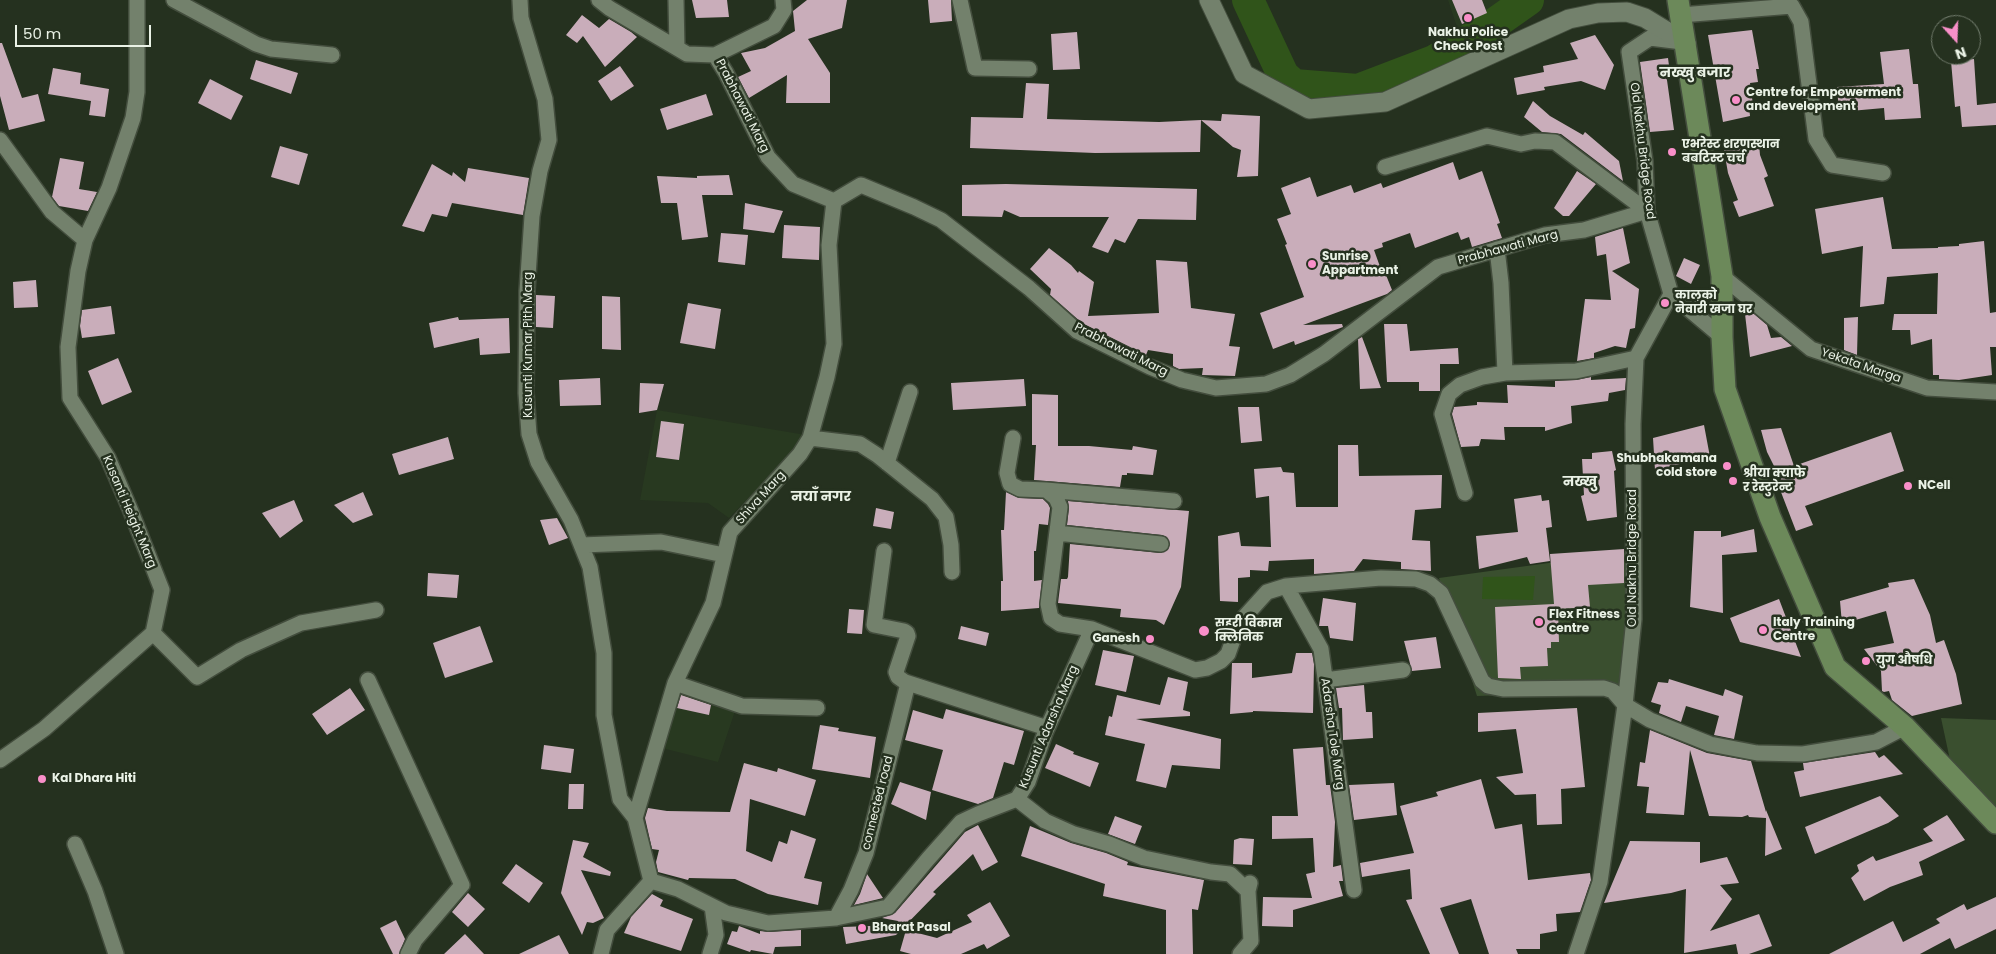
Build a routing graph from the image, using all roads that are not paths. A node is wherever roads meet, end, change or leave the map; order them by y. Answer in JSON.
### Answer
{"nodes":[{"id":1,"x":137,"y":0,"type":"edge"},
{"id":2,"x":174,"y":0,"type":"edge"},
{"id":3,"x":520,"y":0,"type":"edge"},
{"id":4,"x":599,"y":0,"type":"edge"},
{"id":5,"x":676,"y":0,"type":"edge"},
{"id":6,"x":960,"y":0,"type":"edge"},
{"id":7,"x":1210,"y":0,"type":"edge"},
{"id":8,"x":786,"y":3,"type":"edge"},
{"id":9,"x":1680,"y":8,"type":"edge"},
{"id":10,"x":1686,"y":43,"type":"junction"},
{"id":11,"x":677,"y":48,"type":"junction"},
{"id":12,"x":332,"y":55,"type":"dead end"},
{"id":13,"x":715,"y":55,"type":"junction"},
{"id":14,"x":1029,"y":69,"type":"dead end"},
{"id":15,"x":1,"y":143,"type":"edge"},
{"id":16,"x":1385,"y":166,"type":"dead end"},
{"id":17,"x":1883,"y":174,"type":"dead end"},
{"id":18,"x":834,"y":201,"type":"junction"},
{"id":19,"x":1647,"y":211,"type":"junction"},
{"id":20,"x":86,"y":240,"type":"junction"},
{"id":21,"x":1497,"y":249,"type":"junction"},
{"id":22,"x":1722,"y":276,"type":"junction"},
{"id":23,"x":1671,"y":294,"type":"junction"},
{"id":24,"x":1722,"y":337,"type":"junction"},
{"id":25,"x":1636,"y":358,"type":"junction"},
{"id":26,"x":1505,"y":373,"type":"junction"},
{"id":27,"x":910,"y":392,"type":"dead end"},
{"id":28,"x":1996,"y":392,"type":"edge"},
{"id":29,"x":810,"y":438,"type":"junction"},
{"id":30,"x":1013,"y":438,"type":"dead end"},
{"id":31,"x":887,"y":463,"type":"junction"},
{"id":32,"x":1046,"y":490,"type":"junction"},
{"id":33,"x":1465,"y":493,"type":"dead end"},
{"id":34,"x":1174,"y":501,"type":"dead end"},
{"id":35,"x":1057,"y":533,"type":"junction"},
{"id":36,"x":1162,"y":544,"type":"dead end"},
{"id":37,"x":581,"y":545,"type":"junction"},
{"id":38,"x":884,"y":551,"type":"dead end"},
{"id":39,"x":724,"y":555,"type":"junction"},
{"id":40,"x":952,"y":572,"type":"dead end"},
{"id":41,"x":1286,"y":586,"type":"junction"},
{"id":42,"x":376,"y":610,"type":"dead end"},
{"id":43,"x":1092,"y":629,"type":"junction"},
{"id":44,"x":154,"y":633,"type":"junction"},
{"id":45,"x":1403,"y":670,"type":"dead end"},
{"id":46,"x":368,"y":680,"type":"dead end"},
{"id":47,"x":1325,"y":680,"type":"junction"},
{"id":48,"x":675,"y":683,"type":"junction"},
{"id":49,"x":908,"y":683,"type":"junction"},
{"id":50,"x":1626,"y":705,"type":"junction"},
{"id":51,"x":817,"y":708,"type":"dead end"},
{"id":52,"x":1905,"y":727,"type":"junction"},
{"id":53,"x":1047,"y":728,"type":"junction"},
{"id":54,"x":0,"y":760,"type":"edge"},
{"id":55,"x":1017,"y":799,"type":"junction"},
{"id":56,"x":635,"y":818,"type":"junction"},
{"id":57,"x":1996,"y":823,"type":"edge"},
{"id":58,"x":75,"y":844,"type":"dead end"},
{"id":59,"x":651,"y":881,"type":"junction"},
{"id":60,"x":1354,"y":890,"type":"dead end"},
{"id":61,"x":712,"y":906,"type":"junction"},
{"id":62,"x":836,"y":918,"type":"junction"},
{"id":63,"x":116,"y":954,"type":"edge"},
{"id":64,"x":408,"y":954,"type":"edge"},
{"id":65,"x":601,"y":954,"type":"edge"},
{"id":66,"x":710,"y":954,"type":"edge"},
{"id":67,"x":1240,"y":954,"type":"edge"},
{"id":68,"x":1576,"y":954,"type":"edge"}],
"edges":[{"from":1,"to":20,"type":"street","name":"Kusanti Height Marg"},
{"from":2,"to":12,"type":"street"},
{"from":3,"to":37,"type":"street","name":"Kusunti Kumar Pith Marg"},
{"from":4,"to":11,"type":"street","name":"Prabhawati Marg"},
{"from":5,"to":11,"type":"street"},
{"from":6,"to":14,"type":"street"},
{"from":7,"to":10,"type":"street"},
{"from":8,"to":13,"type":"street"},
{"from":9,"to":10,"type":"main road"},
{"from":9,"to":17,"type":"street"},
{"from":10,"to":19,"type":"street","name":"Old Nakhu Bridge Road"},
{"from":10,"to":22,"type":"main road"},
{"from":11,"to":13,"type":"street","name":"Prabhawati Marg"},
{"from":13,"to":18,"type":"street","name":"Prabhawati Marg"},
{"from":15,"to":20,"type":"street"},
{"from":16,"to":19,"type":"street"},
{"from":18,"to":21,"type":"street","name":"Prabhawati Marg"},
{"from":18,"to":29,"type":"street","name":"Shiva Marg"},
{"from":19,"to":21,"type":"street","name":"Prabhawati Marg"},
{"from":19,"to":23,"type":"street","name":"Old Nakhu Bridge Road"},
{"from":20,"to":44,"type":"street","name":"Kusanti Height Marg"},
{"from":21,"to":26,"type":"street"},
{"from":22,"to":24,"type":"main road"},
{"from":22,"to":28,"type":"street","name":"Yekata Marga"},
{"from":23,"to":24,"type":"street"},
{"from":23,"to":25,"type":"street","name":"Old Nakhu Bridge Road"},
{"from":24,"to":52,"type":"main road"},
{"from":25,"to":26,"type":"street"},
{"from":25,"to":50,"type":"street","name":"Old Nakhu Bridge Road"},
{"from":26,"to":33,"type":"street"},
{"from":27,"to":31,"type":"street"},
{"from":29,"to":31,"type":"street"},
{"from":29,"to":39,"type":"street","name":"Shiva Marg"},
{"from":30,"to":32,"type":"street"},
{"from":31,"to":40,"type":"street"},
{"from":32,"to":34,"type":"street"},
{"from":32,"to":35,"type":"street"},
{"from":35,"to":36,"type":"street"},
{"from":35,"to":43,"type":"street"},
{"from":37,"to":39,"type":"street"},
{"from":37,"to":56,"type":"street","name":"Kusunti Kumar Pith Marg"},
{"from":38,"to":49,"type":"street"},
{"from":39,"to":48,"type":"street","name":"Shiva Marg"},
{"from":41,"to":43,"type":"street"},
{"from":41,"to":47,"type":"street","name":"Adarsha Tole Marg"},
{"from":41,"to":50,"type":"street"},
{"from":42,"to":44,"type":"street"},
{"from":43,"to":53,"type":"street","name":"Kusunti Adarsha Marg"},
{"from":44,"to":54,"type":"street"},
{"from":45,"to":47,"type":"street"},
{"from":46,"to":64,"type":"street"},
{"from":47,"to":60,"type":"street","name":"Adarsha Tole Marg"},
{"from":48,"to":51,"type":"street"},
{"from":48,"to":56,"type":"street","name":"Shiva Marg"},
{"from":49,"to":53,"type":"street"},
{"from":49,"to":62,"type":"street","name":"connected road"},
{"from":50,"to":52,"type":"street"},
{"from":50,"to":68,"type":"street","name":"Old Nakhu Bridge Road"},
{"from":52,"to":57,"type":"main road"},
{"from":53,"to":55,"type":"street","name":"Kusunti Adarsha Marg"},
{"from":55,"to":62,"type":"street","name":"Kusunti Adarsha Marg"},
{"from":55,"to":67,"type":"street"},
{"from":56,"to":59,"type":"street","name":"Kusunti Kumar Pith Marg"},
{"from":58,"to":63,"type":"street"},
{"from":59,"to":61,"type":"street","name":"Kusunti Adarsha Marg"},
{"from":59,"to":65,"type":"street"},
{"from":61,"to":62,"type":"street","name":"Kusunti Adarsha Marg"},
{"from":61,"to":66,"type":"street"}]}
